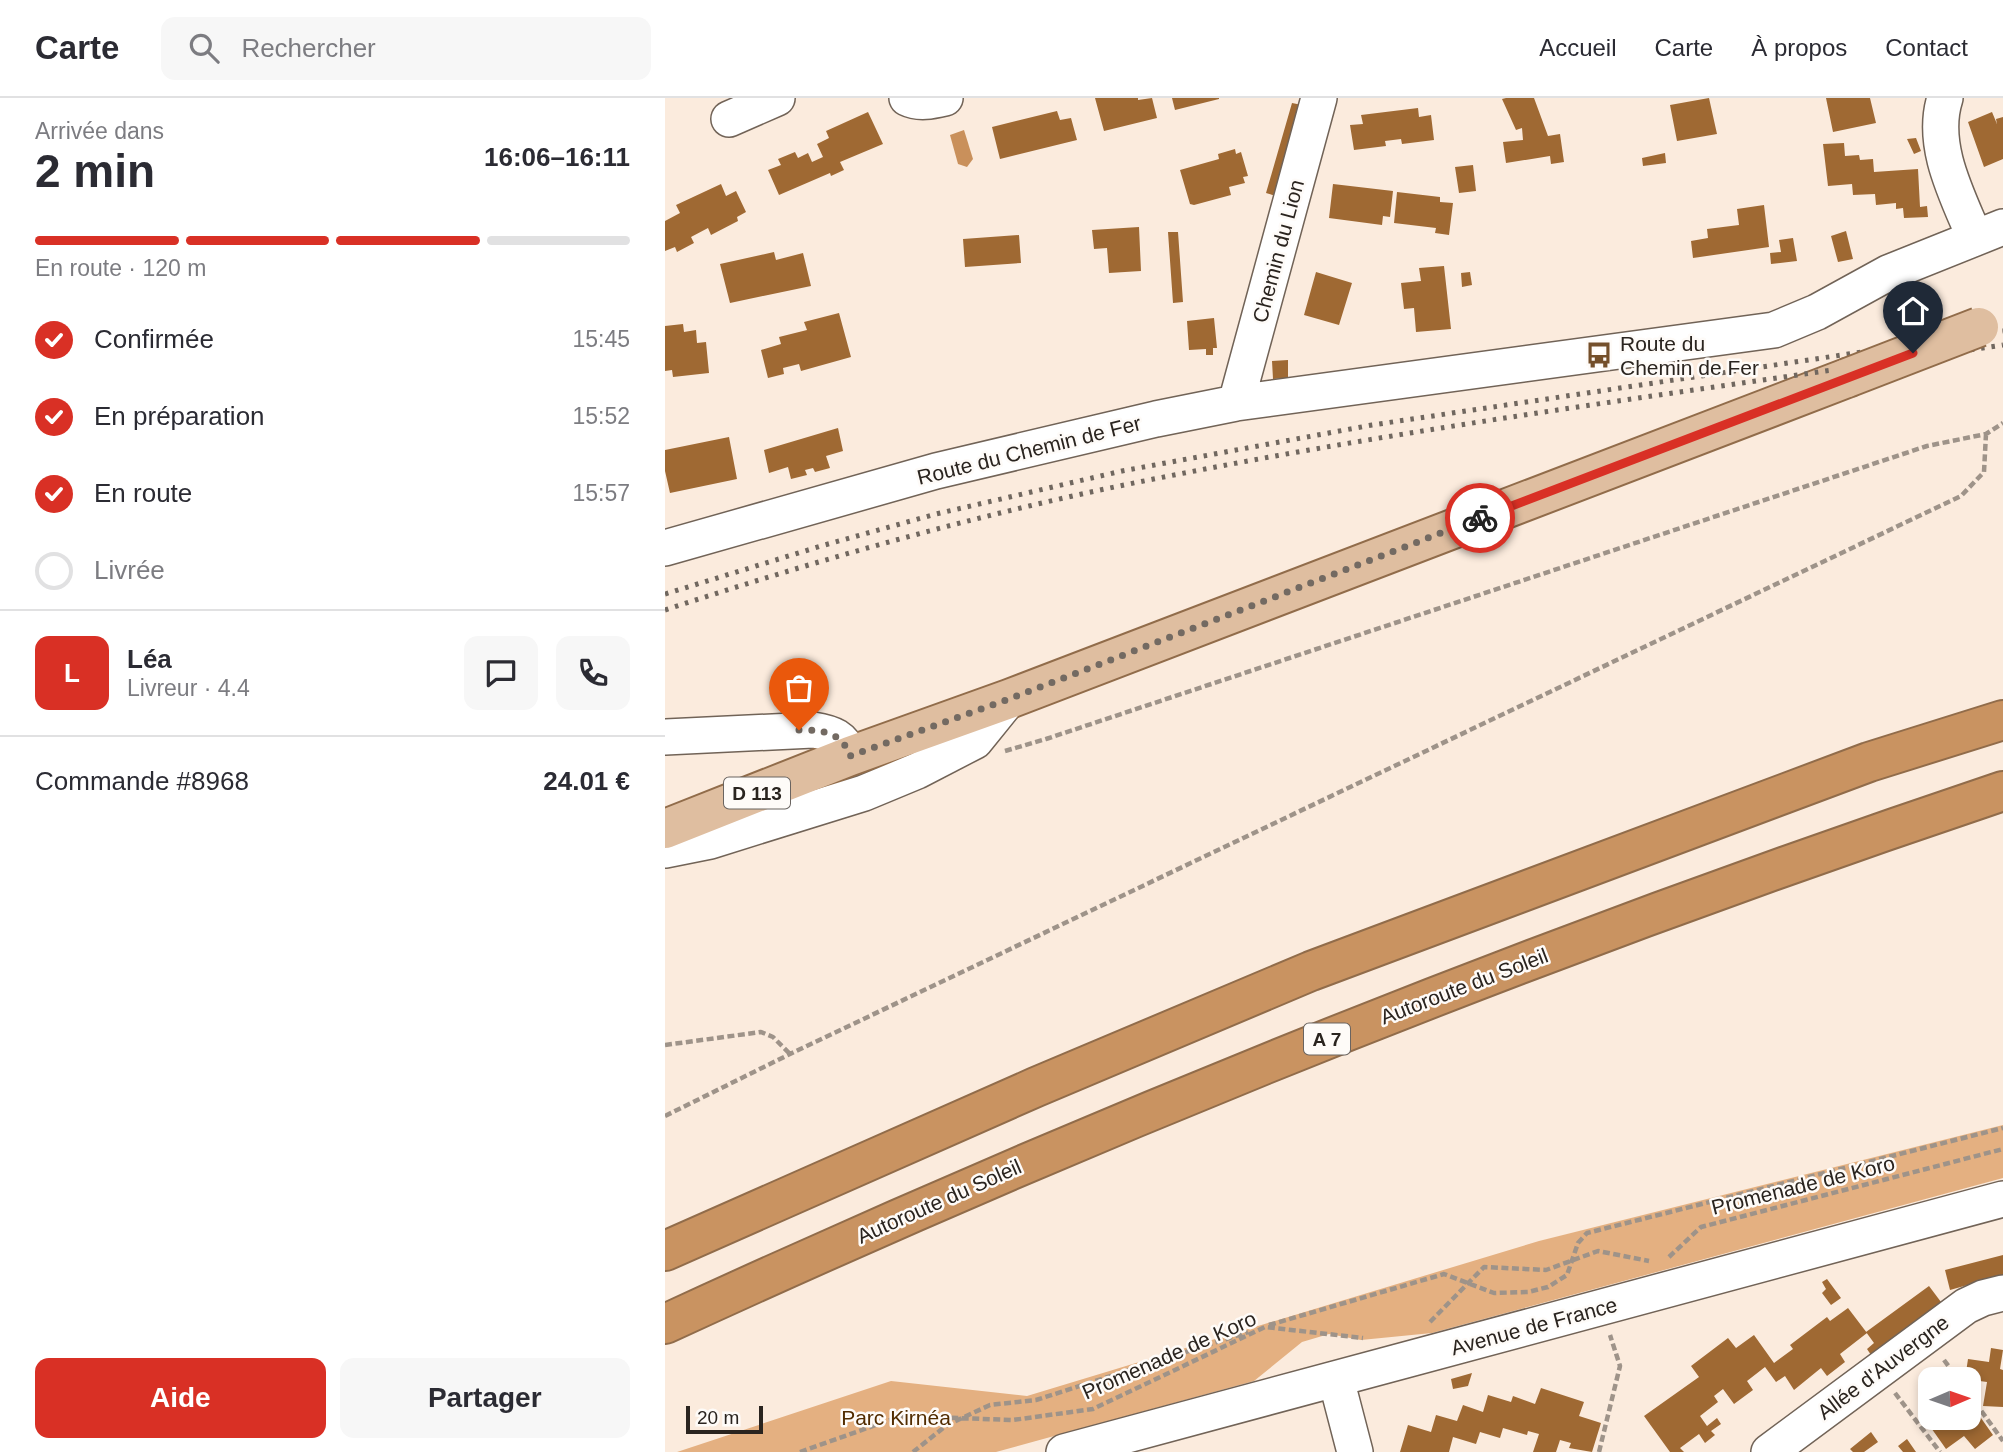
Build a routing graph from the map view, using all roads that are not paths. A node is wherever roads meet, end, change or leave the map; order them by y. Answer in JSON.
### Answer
{"nodes":[{"id":1,"x":776,"y":98,"type":"edge"},
{"id":2,"x":907,"y":98,"type":"edge"},
{"id":3,"x":945,"y":98,"type":"edge"},
{"id":4,"x":1319,"y":98,"type":"edge"},
{"id":5,"x":1945,"y":98,"type":"edge"},
{"id":6,"x":729,"y":119,"type":"dead end"},
{"id":7,"x":1989,"y":232,"type":"edge"},
{"id":8,"x":1991,"y":323,"type":"edge"},
{"id":9,"x":1236,"y":403,"type":"junction"},
{"id":10,"x":665,"y":548,"type":"edge"},
{"id":11,"x":1009,"y":699,"type":"junction"},
{"id":12,"x":2003,"y":720,"type":"edge"},
{"id":13,"x":665,"y":737,"type":"edge"},
{"id":14,"x":850,"y":756,"type":"junction"},
{"id":15,"x":2003,"y":791,"type":"edge"},
{"id":16,"x":665,"y":829,"type":"edge"},
{"id":17,"x":665,"y":850,"type":"edge"},
{"id":18,"x":2003,"y":1199,"type":"edge"},
{"id":19,"x":665,"y":1251,"type":"edge"},
{"id":20,"x":2003,"y":1293,"type":"edge"},
{"id":21,"x":665,"y":1324,"type":"edge"},
{"id":22,"x":1336,"y":1379,"type":"junction"},
{"id":23,"x":1065,"y":1452,"type":"edge"},
{"id":24,"x":1355,"y":1452,"type":"edge"},
{"id":25,"x":1769,"y":1452,"type":"edge"}],
"edges":[{"from":1,"to":6,"type":"street"},
{"from":2,"to":3,"type":"street"},
{"from":4,"to":9,"type":"street","name":"Chemin du Lion"},
{"from":5,"to":7,"type":"street"},
{"from":7,"to":9,"type":"street","name":"Route du Chemin de Fer"},
{"from":8,"to":11,"type":"main road","number":"D 113","bridge":true},
{"from":9,"to":10,"type":"street","name":"Route du Chemin de Fer"},
{"from":11,"to":14,"type":"main road","number":"D 113"},
{"from":11,"to":17,"type":"street"},
{"from":12,"to":19,"type":"highway"},
{"from":13,"to":14,"type":"street"},
{"from":14,"to":16,"type":"main road","number":"D 113"},
{"from":15,"to":21,"type":"highway","name":"Autoroute du Soleil","number":"A 7"},
{"from":18,"to":22,"type":"street","name":"Avenue de France"},
{"from":20,"to":25,"type":"street","name":"Allée d'Auvergne"},
{"from":22,"to":23,"type":"street","name":"Avenue de France"},
{"from":22,"to":24,"type":"street"}]}
